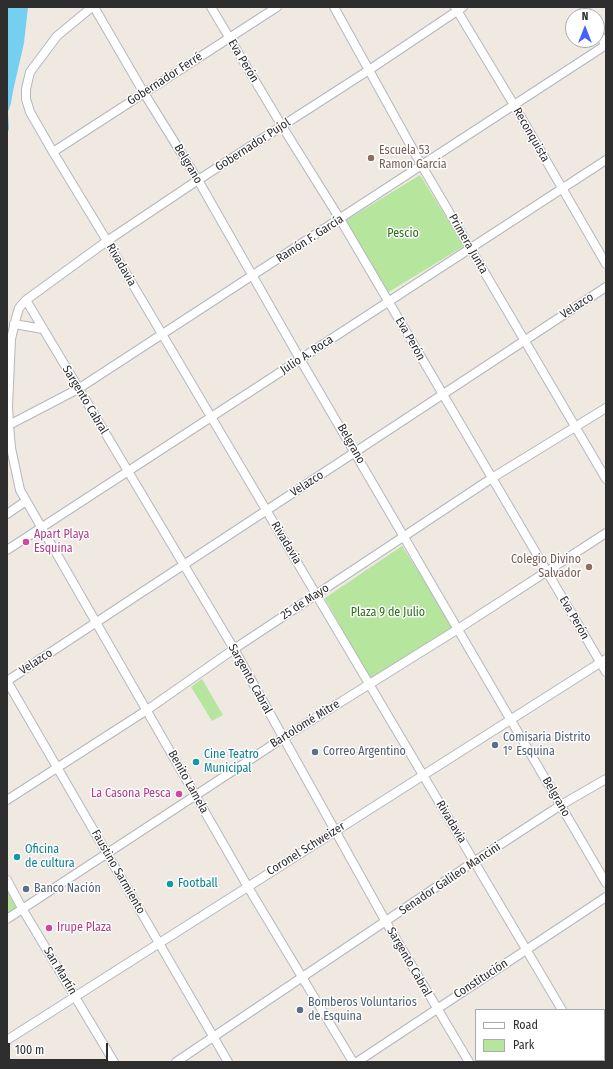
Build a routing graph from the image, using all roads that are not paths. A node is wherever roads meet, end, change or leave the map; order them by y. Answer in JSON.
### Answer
{"nodes":[{"id":1,"x":93,"y":7,"type":"edge"},
{"id":2,"x":211,"y":7,"type":"edge"},
{"id":3,"x":277,"y":7,"type":"edge"},
{"id":4,"x":334,"y":7,"type":"edge"},
{"id":5,"x":459,"y":8,"type":"edge"},
{"id":6,"x":229,"y":38,"type":"junction"},
{"id":7,"x":606,"y":46,"type":"edge"},
{"id":8,"x":369,"y":70,"type":"junction"},
{"id":9,"x":144,"y":92,"type":"junction"},
{"id":10,"x":514,"y":105,"type":"junction"},
{"id":11,"x":282,"y":126,"type":"junction"},
{"id":12,"x":52,"y":152,"type":"junction"},
{"id":13,"x":606,"y":160,"type":"edge"},
{"id":14,"x":422,"y":166,"type":"junction"},
{"id":15,"x":198,"y":180,"type":"junction"},
{"id":16,"x":562,"y":189,"type":"junction"},
{"id":17,"x":340,"y":219,"type":"junction"},
{"id":18,"x":107,"y":241,"type":"junction"},
{"id":19,"x":470,"y":249,"type":"junction"},
{"id":20,"x":606,"y":264,"type":"edge"},
{"id":21,"x":253,"y":276,"type":"junction"},
{"id":22,"x":606,"y":287,"type":"edge"},
{"id":23,"x":26,"y":300,"type":"junction"},
{"id":24,"x":388,"y":302,"type":"junction"},
{"id":25,"x":14,"y":324,"type":"junction"},
{"id":26,"x":42,"y":329,"type":"junction"},
{"id":27,"x":162,"y":336,"type":"junction"},
{"id":28,"x":524,"y":340,"type":"junction"},
{"id":29,"x":300,"y":359,"type":"junction"},
{"id":30,"x":78,"y":390,"type":"junction"},
{"id":31,"x":442,"y":394,"type":"junction"},
{"id":32,"x":606,"y":408,"type":"edge"},
{"id":33,"x":211,"y":418,"type":"junction"},
{"id":34,"x":9,"y":425,"type":"junction"},
{"id":35,"x":576,"y":427,"type":"junction"},
{"id":36,"x":355,"y":452,"type":"junction"},
{"id":37,"x":129,"y":471,"type":"junction"},
{"id":38,"x":492,"y":478,"type":"junction"},
{"id":39,"x":606,"y":479,"type":"edge"},
{"id":40,"x":26,"y":501,"type":"junction"},
{"id":41,"x":266,"y":510,"type":"junction"},
{"id":42,"x":7,"y":514,"type":"edge"},
{"id":43,"x":41,"y":528,"type":"junction"},
{"id":44,"x":606,"y":533,"type":"edge"},
{"id":45,"x":404,"y":537,"type":"junction"},
{"id":46,"x":7,"y":550,"type":"edge"},
{"id":47,"x":183,"y":565,"type":"junction"},
{"id":48,"x":547,"y":572,"type":"junction"},
{"id":49,"x":316,"y":595,"type":"junction"},
{"id":50,"x":96,"y":622,"type":"junction"},
{"id":51,"x":458,"y":629,"type":"junction"},
{"id":52,"x":234,"y":649,"type":"junction"},
{"id":53,"x":603,"y":661,"type":"edge"},
{"id":54,"x":606,"y":672,"type":"edge"},
{"id":55,"x":7,"y":681,"type":"edge"},
{"id":56,"x":369,"y":683,"type":"junction"},
{"id":57,"x":147,"y":710,"type":"junction"},
{"id":58,"x":511,"y":719,"type":"junction"},
{"id":59,"x":283,"y":738,"type":"junction"},
{"id":60,"x":58,"y":767,"type":"junction"},
{"id":61,"x":423,"y":775,"type":"junction"},
{"id":62,"x":606,"y":779,"type":"edge"},
{"id":63,"x":195,"y":796,"type":"junction"},
{"id":64,"x":7,"y":800,"type":"edge"},
{"id":65,"x":561,"y":805,"type":"junction"},
{"id":66,"x":335,"y":831,"type":"junction"},
{"id":67,"x":107,"y":854,"type":"junction"},
{"id":68,"x":475,"y":861,"type":"junction"},
{"id":69,"x":7,"y":880,"type":"edge"},
{"id":70,"x":606,"y":882,"type":"edge"},
{"id":71,"x":248,"y":887,"type":"junction"},
{"id":72,"x":606,"y":897,"type":"edge"},
{"id":73,"x":23,"y":910,"type":"junction"},
{"id":74,"x":7,"y":919,"type":"edge"},
{"id":75,"x":386,"y":922,"type":"junction"},
{"id":76,"x":159,"y":943,"type":"junction"},
{"id":77,"x":526,"y":950,"type":"junction"},
{"id":78,"x":303,"y":978,"type":"junction"},
{"id":79,"x":75,"y":996,"type":"junction"},
{"id":80,"x":437,"y":1009,"type":"junction"},
{"id":81,"x":561,"y":1009,"type":"edge"},
{"id":82,"x":213,"y":1037,"type":"junction"},
{"id":83,"x":7,"y":1040,"type":"edge"},
{"id":84,"x":114,"y":1062,"type":"edge"},
{"id":85,"x":176,"y":1062,"type":"edge"},
{"id":86,"x":228,"y":1062,"type":"edge"},
{"id":87,"x":353,"y":1062,"type":"edge"},
{"id":88,"x":357,"y":1062,"type":"edge"},
{"id":89,"x":469,"y":1062,"type":"edge"}],
"edges":[{"from":1,"to":9,"type":"street","name":"Belgrano"},
{"from":1,"to":12,"type":"street","name":"Rivadavia"},
{"from":2,"to":6,"type":"street","name":"Eva Perón"},
{"from":3,"to":6,"type":"street","name":"Gobernador Ferré"},
{"from":4,"to":8,"type":"street","name":"Primera Junta"},
{"from":5,"to":8,"type":"street","name":"Gobernador Pujol"},
{"from":5,"to":10,"type":"street","name":"Reconquista"},
{"from":6,"to":9,"type":"street","name":"Gobernador Ferré"},
{"from":6,"to":11,"type":"street","name":"Eva Perón"},
{"from":7,"to":10,"type":"street","name":"Ramón F. García"},
{"from":8,"to":11,"type":"street","name":"Gobernador Pujol"},
{"from":8,"to":14,"type":"street","name":"Primera Junta"},
{"from":9,"to":12,"type":"street","name":"Gobernador Ferré"},
{"from":9,"to":15,"type":"street","name":"Belgrano"},
{"from":10,"to":14,"type":"street","name":"Ramón F. García"},
{"from":10,"to":16,"type":"street","name":"Reconquista"},
{"from":11,"to":15,"type":"street","name":"Gobernador Pujol"},
{"from":11,"to":17,"type":"street","name":"Eva Perón"},
{"from":12,"to":18,"type":"street","name":"Rivadavia"},
{"from":13,"to":16,"type":"street","name":"Julio A. Roca"},
{"from":14,"to":17,"type":"street","name":"Ramón F. García"},
{"from":14,"to":19,"type":"street","name":"Primera Junta"},
{"from":15,"to":18,"type":"street","name":"Gobernador Pujol"},
{"from":15,"to":21,"type":"street","name":"Belgrano"},
{"from":16,"to":19,"type":"street","name":"Julio A. Roca"},
{"from":16,"to":20,"type":"street","name":"Reconquista"},
{"from":17,"to":21,"type":"street","name":"Ramón F. García"},
{"from":17,"to":24,"type":"street","name":"Eva Perón"},
{"from":18,"to":23,"type":"street","name":"Gobernador Pujol"},
{"from":18,"to":27,"type":"street","name":"Rivadavia"},
{"from":19,"to":24,"type":"street","name":"Julio A. Roca"},
{"from":19,"to":28,"type":"street","name":"Primera Junta"},
{"from":21,"to":27,"type":"street","name":"Ramón F. García"},
{"from":21,"to":29,"type":"street","name":"Belgrano"},
{"from":22,"to":28,"type":"street","name":"Velazco"},
{"from":23,"to":25,"type":"street","name":"Benito Lamela"},
{"from":23,"to":26,"type":"street","name":"Sargento Cabral"},
{"from":24,"to":29,"type":"street","name":"Julio A. Roca"},
{"from":24,"to":31,"type":"street","name":"Eva Perón"},
{"from":25,"to":26,"type":"street"},
{"from":25,"to":34,"type":"street","name":"Benito Lamela"},
{"from":26,"to":30,"type":"street","name":"Sargento Cabral"},
{"from":27,"to":30,"type":"street","name":"Ramón F. García"},
{"from":27,"to":33,"type":"street","name":"Rivadavia"},
{"from":28,"to":31,"type":"street","name":"Velazco"},
{"from":28,"to":35,"type":"street","name":"Primera Junta"},
{"from":29,"to":33,"type":"street","name":"Julio A. Roca"},
{"from":29,"to":36,"type":"street","name":"Belgrano"},
{"from":30,"to":34,"type":"street","name":"Ramón F. García"},
{"from":30,"to":37,"type":"street","name":"Sargento Cabral"},
{"from":31,"to":36,"type":"street","name":"Velazco"},
{"from":31,"to":38,"type":"street","name":"Eva Perón"},
{"from":32,"to":35,"type":"street","name":"25 de Mayo"},
{"from":33,"to":37,"type":"street","name":"Julio A. Roca"},
{"from":33,"to":41,"type":"street","name":"Rivadavia"},
{"from":34,"to":40,"type":"street","name":"Benito Lamela"},
{"from":35,"to":38,"type":"street","name":"25 de Mayo"},
{"from":35,"to":39,"type":"street","name":"Primera Junta"},
{"from":36,"to":41,"type":"street","name":"Velazco"},
{"from":36,"to":45,"type":"street","name":"Belgrano"},
{"from":37,"to":43,"type":"street","name":"Julio A. Roca"},
{"from":37,"to":47,"type":"street","name":"Sargento Cabral"},
{"from":38,"to":45,"type":"street","name":"25 de Mayo"},
{"from":38,"to":48,"type":"street","name":"Eva Perón"},
{"from":40,"to":42,"type":"street"},
{"from":40,"to":43,"type":"street","name":"Benito Lamela"},
{"from":41,"to":47,"type":"street","name":"Velazco"},
{"from":41,"to":49,"type":"street","name":"Rivadavia"},
{"from":43,"to":46,"type":"street","name":"Julio A. Roca"},
{"from":43,"to":50,"type":"street","name":"Benito Lamela"},
{"from":44,"to":48,"type":"street","name":"Bartolomé Mitre"},
{"from":45,"to":49,"type":"street","name":"25 de Mayo"},
{"from":45,"to":51,"type":"street","name":"Belgrano"},
{"from":47,"to":50,"type":"street","name":"Velazco"},
{"from":47,"to":52,"type":"street","name":"Sargento Cabral"},
{"from":48,"to":51,"type":"street","name":"Bartolomé Mitre"},
{"from":48,"to":53,"type":"street","name":"Eva Perón"},
{"from":49,"to":52,"type":"street","name":"25 de Mayo"},
{"from":49,"to":56,"type":"street","name":"Rivadavia"},
{"from":50,"to":55,"type":"street","name":"Velazco"},
{"from":50,"to":57,"type":"street","name":"Benito Lamela"},
{"from":51,"to":56,"type":"street","name":"Bartolomé Mitre"},
{"from":51,"to":58,"type":"street","name":"Belgrano"},
{"from":52,"to":57,"type":"street","name":"25 de Mayo"},
{"from":52,"to":59,"type":"street","name":"Sargento Cabral"},
{"from":53,"to":54,"type":"street","name":"Eva Perón"},
{"from":53,"to":58,"type":"street","name":"Coronel Schweizer"},
{"from":55,"to":60,"type":"street","name":"Faustino Sarmiento"},
{"from":56,"to":59,"type":"street","name":"Bartolomé Mitre"},
{"from":56,"to":61,"type":"street","name":"Rivadavia"},
{"from":57,"to":60,"type":"street","name":"25 de Mayo"},
{"from":57,"to":63,"type":"street","name":"Benito Lamela"},
{"from":58,"to":61,"type":"street","name":"Coronel Schweizer"},
{"from":58,"to":65,"type":"street","name":"Belgrano"},
{"from":59,"to":63,"type":"street","name":"Bartolomé Mitre"},
{"from":59,"to":66,"type":"street","name":"Sargento Cabral"},
{"from":60,"to":64,"type":"street","name":"25 de Mayo"},
{"from":60,"to":67,"type":"street","name":"Faustino Sarmiento"},
{"from":61,"to":66,"type":"street","name":"Coronel Schweizer"},
{"from":61,"to":68,"type":"street","name":"Rivadavia"},
{"from":62,"to":65,"type":"street","name":"Senador Galileo Mancini"},
{"from":63,"to":67,"type":"street","name":"Bartolomé Mitre"},
{"from":63,"to":71,"type":"street","name":"Benito Lamela"},
{"from":65,"to":68,"type":"street","name":"Senador Galileo Mancini"},
{"from":65,"to":70,"type":"street","name":"Belgrano"},
{"from":66,"to":71,"type":"street","name":"Coronel Schweizer"},
{"from":66,"to":75,"type":"street","name":"Sargento Cabral"},
{"from":67,"to":73,"type":"street","name":"Bartolomé Mitre"},
{"from":67,"to":76,"type":"street","name":"Faustino Sarmiento"},
{"from":68,"to":75,"type":"street","name":"Senador Galileo Mancini"},
{"from":68,"to":77,"type":"street","name":"Rivadavia"},
{"from":69,"to":73,"type":"street","name":"San Martín"},
{"from":71,"to":76,"type":"street","name":"Coronel Schweizer"},
{"from":71,"to":78,"type":"street","name":"Benito Lamela"},
{"from":72,"to":77,"type":"street","name":"Constitución"},
{"from":73,"to":74,"type":"street","name":"Bartolomé Mitre"},
{"from":73,"to":79,"type":"street","name":"San Martín"},
{"from":75,"to":78,"type":"street","name":"Senador Galileo Mancini"},
{"from":75,"to":80,"type":"street","name":"Sargento Cabral"},
{"from":76,"to":79,"type":"street","name":"Coronel Schweizer"},
{"from":76,"to":82,"type":"street","name":"Faustino Sarmiento"},
{"from":77,"to":80,"type":"street","name":"Constitución"},
{"from":77,"to":81,"type":"street","name":"Rivadavia"},
{"from":78,"to":82,"type":"street","name":"Senador Galileo Mancini"},
{"from":78,"to":87,"type":"street","name":"Benito Lamela"},
{"from":79,"to":83,"type":"street","name":"Coronel Schweizer"},
{"from":79,"to":84,"type":"street","name":"San Martín"},
{"from":80,"to":88,"type":"street","name":"Constitución"},
{"from":80,"to":89,"type":"street","name":"Sargento Cabral"},
{"from":82,"to":85,"type":"street","name":"Senador Galileo Mancini"},
{"from":82,"to":86,"type":"street","name":"Faustino Sarmiento"}]}
